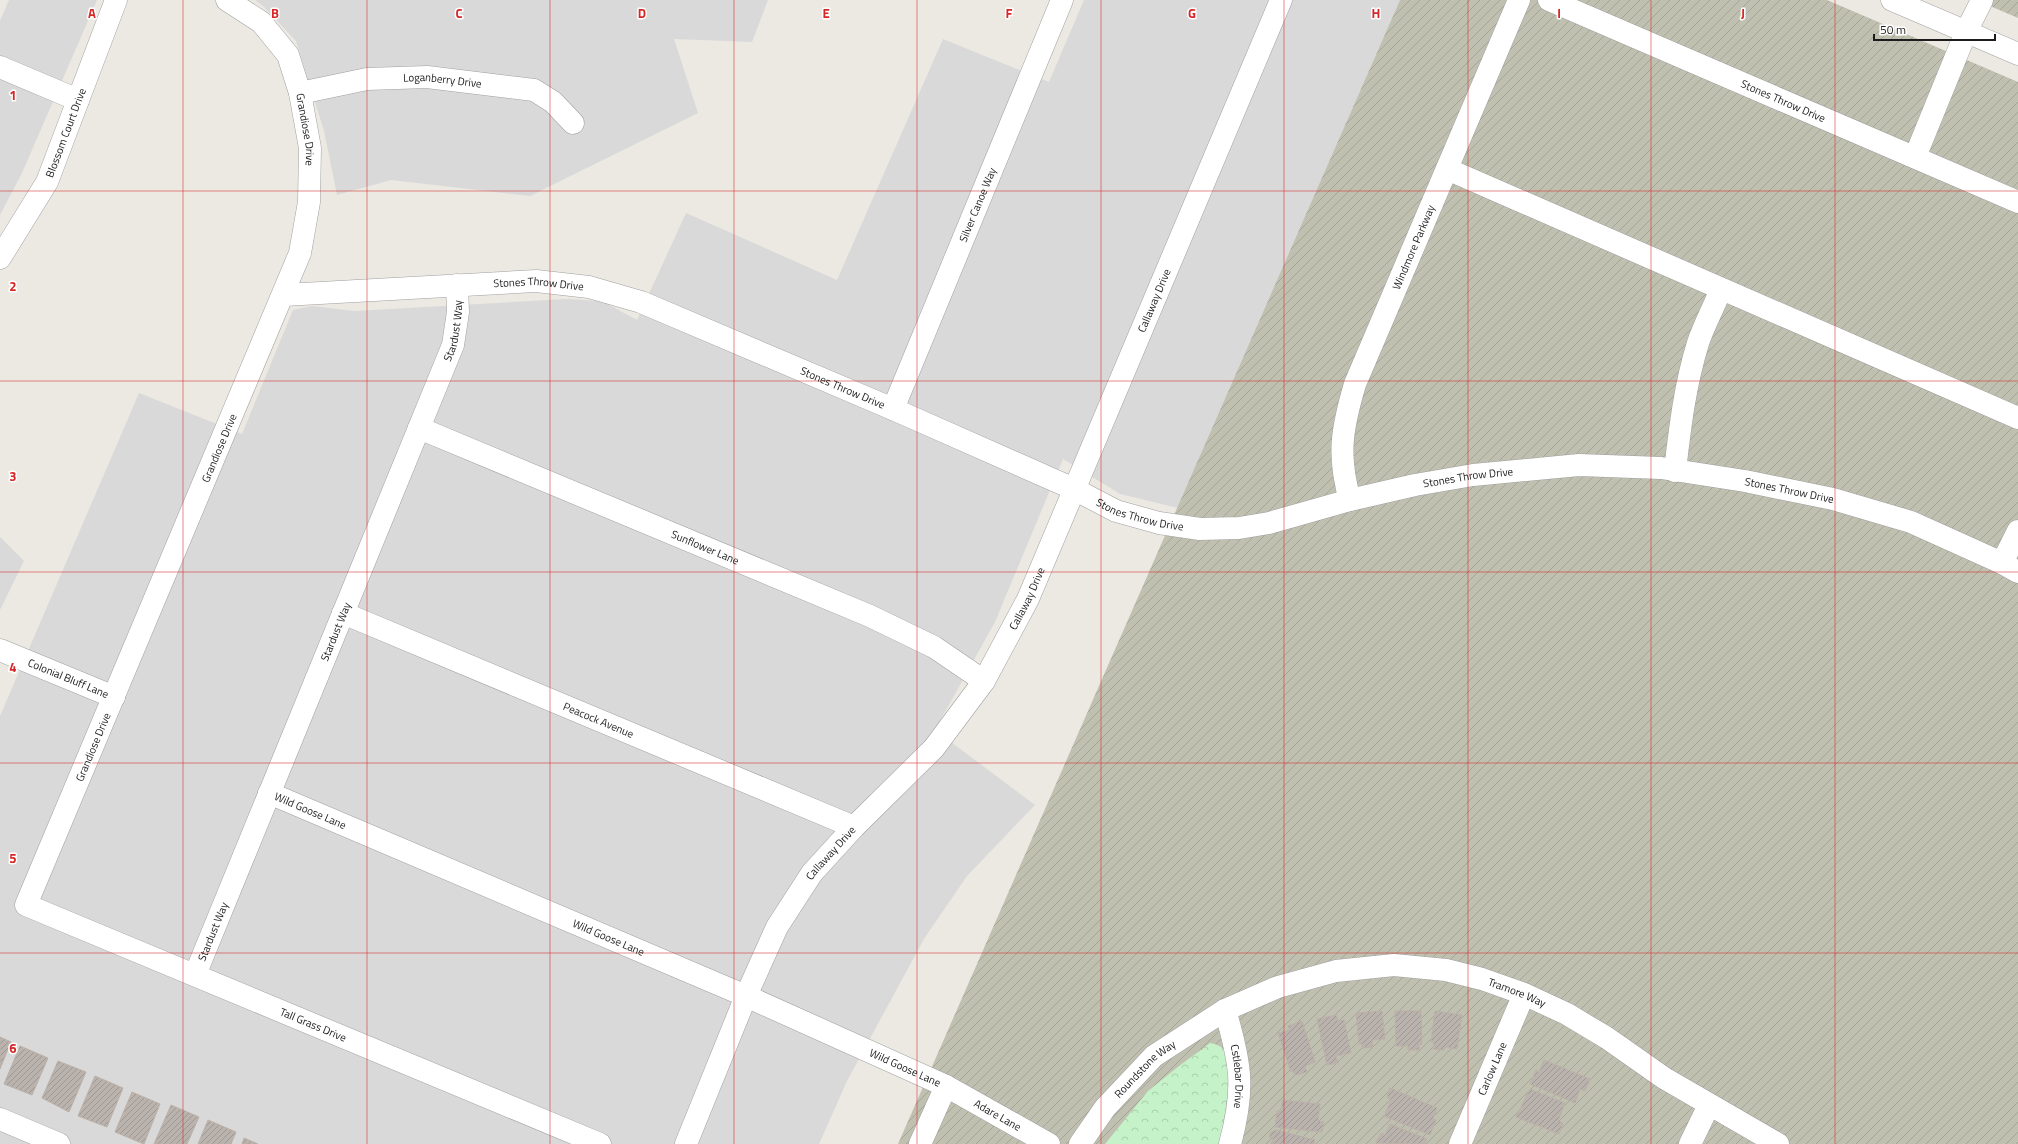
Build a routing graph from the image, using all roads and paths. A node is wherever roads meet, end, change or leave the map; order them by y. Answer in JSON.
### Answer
{"nodes":[{"id":1,"x":116,"y":0,"type":"edge"},
{"id":2,"x":227,"y":0,"type":"edge"},
{"id":3,"x":1062,"y":0,"type":"edge"},
{"id":4,"x":1281,"y":0,"type":"edge"},
{"id":5,"x":1519,"y":0,"type":"edge"},
{"id":6,"x":1548,"y":0,"type":"edge"},
{"id":7,"x":1892,"y":0,"type":"edge"},
{"id":8,"x":1982,"y":0,"type":"edge"},
{"id":9,"x":1966,"y":32,"type":"junction"},
{"id":10,"x":2018,"y":54,"type":"edge"},
{"id":11,"x":0,"y":67,"type":"edge"},
{"id":12,"x":300,"y":93,"type":"junction"},
{"id":13,"x":78,"y":100,"type":"junction"},
{"id":14,"x":573,"y":123,"type":"dead end"},
{"id":15,"x":1915,"y":157,"type":"junction"},
{"id":16,"x":1447,"y":169,"type":"junction"},
{"id":17,"x":2018,"y":202,"type":"edge"},
{"id":18,"x":0,"y":258,"type":"edge"},
{"id":19,"x":457,"y":285,"type":"junction"},
{"id":20,"x":1721,"y":289,"type":"junction"},
{"id":21,"x":284,"y":295,"type":"junction"},
{"id":22,"x":893,"y":409,"type":"junction"},
{"id":23,"x":2018,"y":418,"type":"edge"},
{"id":24,"x":419,"y":428,"type":"junction"},
{"id":25,"x":1675,"y":471,"type":"junction"},
{"id":26,"x":1074,"y":489,"type":"junction"},
{"id":27,"x":1350,"y":500,"type":"junction"},
{"id":28,"x":2018,"y":531,"type":"edge"},
{"id":29,"x":2010,"y":568,"type":"edge"},
{"id":30,"x":343,"y":613,"type":"junction"},
{"id":31,"x":0,"y":650,"type":"edge"},
{"id":32,"x":984,"y":680,"type":"junction"},
{"id":33,"x":114,"y":697,"type":"junction"},
{"id":34,"x":269,"y":793,"type":"junction"},
{"id":35,"x":854,"y":827,"type":"junction"},
{"id":36,"x":26,"y":905,"type":"joint"},
{"id":37,"x":195,"y":975,"type":"junction"},
{"id":38,"x":1524,"y":994,"type":"junction"},
{"id":39,"x":746,"y":996,"type":"junction"},
{"id":40,"x":1225,"y":1010,"type":"junction"},
{"id":41,"x":946,"y":1086,"type":"junction"},
{"id":42,"x":1709,"y":1105,"type":"junction"},
{"id":43,"x":0,"y":1119,"type":"edge"},
{"id":44,"x":59,"y":1144,"type":"edge"},
{"id":45,"x":600,"y":1144,"type":"edge"},
{"id":46,"x":686,"y":1144,"type":"edge"},
{"id":47,"x":920,"y":1144,"type":"edge"},
{"id":48,"x":1049,"y":1144,"type":"edge"},
{"id":49,"x":1080,"y":1144,"type":"edge"},
{"id":50,"x":1230,"y":1144,"type":"edge"},
{"id":51,"x":1460,"y":1144,"type":"edge"},
{"id":52,"x":1690,"y":1144,"type":"edge"},
{"id":53,"x":1778,"y":1144,"type":"edge"}],
"edges":[{"from":1,"to":13,"type":"street","name":"Blossom Court Drive"},
{"from":2,"to":12,"type":"street","name":"Grandiose Drive"},
{"from":3,"to":22,"type":"street","name":"Silver Canoe Way"},
{"from":4,"to":26,"type":"street","name":"Callaway Drive"},
{"from":5,"to":16,"type":"street","name":"Windmore Parkway"},
{"from":6,"to":15,"type":"street","name":"Stones Throw Drive"},
{"from":7,"to":9,"type":"street"},
{"from":8,"to":9,"type":"street"},
{"from":9,"to":10,"type":"street"},
{"from":9,"to":15,"type":"street"},
{"from":11,"to":13,"type":"street"},
{"from":12,"to":14,"type":"street","name":"Loganberry Drive"},
{"from":12,"to":21,"type":"street","name":"Grandiose Drive"},
{"from":13,"to":18,"type":"street","name":"Blossom Court Drive"},
{"from":15,"to":17,"type":"street","name":"Stones Throw Drive"},
{"from":16,"to":20,"type":"street"},
{"from":16,"to":27,"type":"street","name":"Windmore Parkway"},
{"from":19,"to":21,"type":"street","name":"Stones Throw Drive"},
{"from":19,"to":22,"type":"street","name":"Stones Throw Drive"},
{"from":19,"to":24,"type":"street","name":"Stardust Way"},
{"from":20,"to":23,"type":"street"},
{"from":20,"to":25,"type":"street"},
{"from":21,"to":33,"type":"street","name":"Grandiose Drive"},
{"from":22,"to":26,"type":"street","name":"Stones Throw Drive"},
{"from":24,"to":30,"type":"street","name":"Stardust Way"},
{"from":24,"to":32,"type":"street","name":"Sunflower Lane"},
{"from":25,"to":27,"type":"street","name":"Stones Throw Drive"},
{"from":25,"to":29,"type":"street","name":"Stones Throw Drive"},
{"from":26,"to":27,"type":"street","name":"Stones Throw Drive"},
{"from":26,"to":32,"type":"street","name":"Callaway Drive"},
{"from":28,"to":29,"type":"street"},
{"from":30,"to":34,"type":"street","name":"Stardust Way"},
{"from":30,"to":35,"type":"street","name":"Peacock Avenue"},
{"from":31,"to":33,"type":"street","name":"Colonial Bluff Lane"},
{"from":32,"to":35,"type":"street","name":"Callaway Drive"},
{"from":33,"to":36,"type":"street","name":"Grandiose Drive"},
{"from":34,"to":37,"type":"street","name":"Stardust Way"},
{"from":34,"to":39,"type":"street","name":"Wild Goose Lane"},
{"from":35,"to":39,"type":"street","name":"Callaway Drive"},
{"from":36,"to":37,"type":"street","name":"Tall Grass Drive"},
{"from":37,"to":45,"type":"street","name":"Tall Grass Drive"},
{"from":38,"to":40,"type":"street","name":"Tramore Way"},
{"from":38,"to":42,"type":"street","name":"Tramore Way"},
{"from":38,"to":51,"type":"street","name":"Carlow Lane"},
{"from":39,"to":41,"type":"street","name":"Wild Goose Lane"},
{"from":39,"to":46,"type":"street","name":"Callaway Drive"},
{"from":40,"to":49,"type":"street","name":"Roundstone Way"},
{"from":40,"to":50,"type":"street","name":"Cstlebar Drive"},
{"from":41,"to":47,"type":"street"},
{"from":41,"to":48,"type":"street","name":"Adare Lane"},
{"from":42,"to":52,"type":"street"},
{"from":42,"to":53,"type":"street","name":"Tramore Way"},
{"from":43,"to":44,"type":"street"}]}
